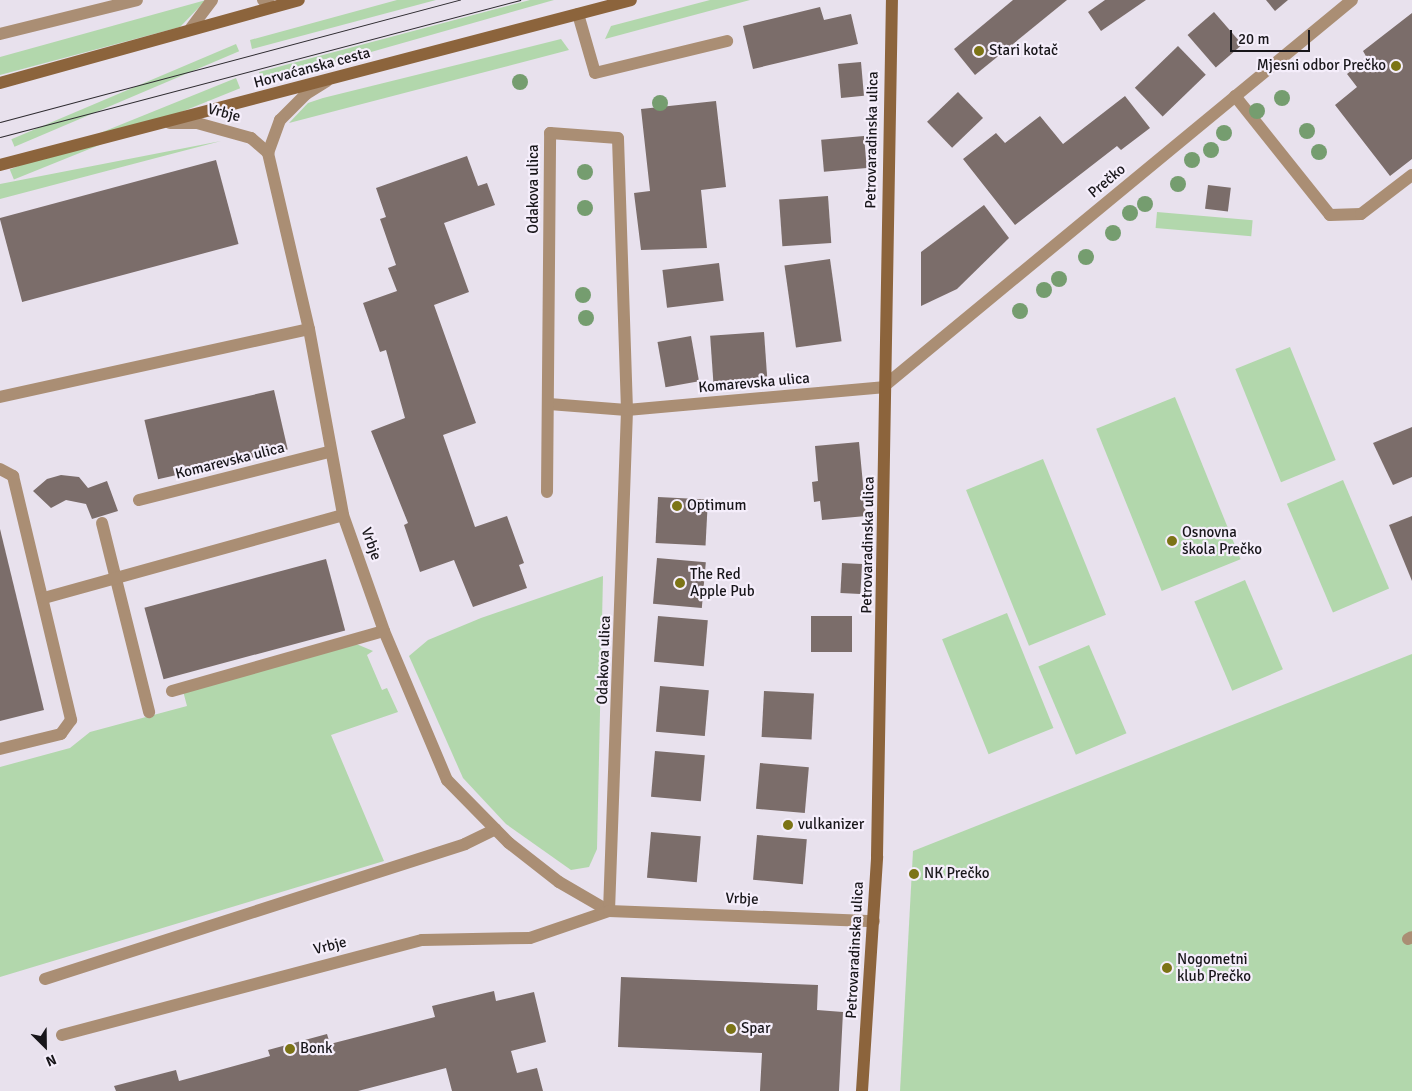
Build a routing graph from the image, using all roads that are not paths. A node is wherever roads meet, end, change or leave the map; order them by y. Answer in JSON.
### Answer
{"nodes":[{"id":1,"x":136,"y":0,"type":"edge"},
{"id":2,"x":212,"y":0,"type":"edge"},
{"id":3,"x":299,"y":0,"type":"edge"},
{"id":4,"x":631,"y":0,"type":"edge"},
{"id":5,"x":892,"y":0,"type":"edge"},
{"id":6,"x":1352,"y":0,"type":"edge"},
{"id":7,"x":268,"y":3,"type":"edge"},
{"id":8,"x":578,"y":14,"type":"junction"},
{"id":9,"x":191,"y":28,"type":"junction"},
{"id":10,"x":0,"y":34,"type":"edge"},
{"id":11,"x":727,"y":41,"type":"dead end"},
{"id":12,"x":328,"y":80,"type":"junction"},
{"id":13,"x":0,"y":83,"type":"edge"},
{"id":14,"x":1235,"y":96,"type":"junction"},
{"id":15,"x":165,"y":123,"type":"junction"},
{"id":16,"x":268,"y":153,"type":"junction"},
{"id":17,"x":0,"y":165,"type":"edge"},
{"id":18,"x":1412,"y":175,"type":"edge"},
{"id":19,"x":310,"y":329,"type":"junction"},
{"id":20,"x":883,"y":387,"type":"junction"},
{"id":21,"x":0,"y":397,"type":"edge"},
{"id":22,"x":549,"y":404,"type":"junction"},
{"id":23,"x":627,"y":410,"type":"junction"},
{"id":24,"x":329,"y":452,"type":"junction"},
{"id":25,"x":0,"y":469,"type":"edge"},
{"id":26,"x":547,"y":492,"type":"dead end"},
{"id":27,"x":139,"y":500,"type":"dead end"},
{"id":28,"x":343,"y":515,"type":"junction"},
{"id":29,"x":102,"y":522,"type":"dead end"},
{"id":30,"x":115,"y":579,"type":"junction"},
{"id":31,"x":44,"y":598,"type":"junction"},
{"id":32,"x":384,"y":630,"type":"junction"},
{"id":33,"x":172,"y":691,"type":"dead end"},
{"id":34,"x":149,"y":712,"type":"dead end"},
{"id":35,"x":0,"y":749,"type":"edge"},
{"id":36,"x":496,"y":829,"type":"junction"},
{"id":37,"x":608,"y":911,"type":"junction"},
{"id":38,"x":874,"y":921,"type":"junction"},
{"id":39,"x":45,"y":979,"type":"dead end"},
{"id":40,"x":62,"y":1035,"type":"dead end"},
{"id":41,"x":862,"y":1091,"type":"edge"}],
"edges":[{"from":1,"to":10,"type":"street"},
{"from":2,"to":9,"type":"street"},
{"from":3,"to":7,"type":"street"},
{"from":4,"to":8,"type":"street","name":"Horvaćanska cesta"},
{"from":5,"to":20,"type":"street","name":"Petrovaradinska ulica"},
{"from":6,"to":14,"type":"street","name":"Prečko"},
{"from":7,"to":9,"type":"street"},
{"from":8,"to":11,"type":"street"},
{"from":8,"to":12,"type":"street","name":"Horvaćanska cesta"},
{"from":9,"to":13,"type":"street"},
{"from":12,"to":15,"type":"street","name":"Horvaćanska cesta"},
{"from":12,"to":16,"type":"street"},
{"from":14,"to":18,"type":"street"},
{"from":14,"to":20,"type":"street","name":"Prečko"},
{"from":15,"to":16,"type":"street","name":"Vrbje"},
{"from":15,"to":17,"type":"street","name":"Horvaćanska cesta"},
{"from":16,"to":19,"type":"street","name":"Vrbje"},
{"from":19,"to":21,"type":"street"},
{"from":19,"to":24,"type":"street","name":"Vrbje"},
{"from":20,"to":23,"type":"street","name":"Komarevska ulica"},
{"from":20,"to":38,"type":"street","name":"Petrovaradinska ulica"},
{"from":22,"to":23,"type":"street"},
{"from":22,"to":23,"type":"street","name":"Odakova ulica"},
{"from":22,"to":26,"type":"street","name":"Odakova ulica"},
{"from":23,"to":37,"type":"street","name":"Odakova ulica"},
{"from":24,"to":27,"type":"street","name":"Komarevska ulica"},
{"from":24,"to":28,"type":"street","name":"Vrbje"},
{"from":25,"to":31,"type":"street"},
{"from":28,"to":30,"type":"street","name":"Vrbje"},
{"from":28,"to":32,"type":"street","name":"Vrbje"},
{"from":29,"to":30,"type":"street"},
{"from":30,"to":31,"type":"street","name":"Vrbje"},
{"from":30,"to":34,"type":"street"},
{"from":31,"to":35,"type":"street"},
{"from":32,"to":33,"type":"street"},
{"from":32,"to":36,"type":"street","name":"Vrbje"},
{"from":36,"to":37,"type":"street","name":"Vrbje"},
{"from":36,"to":39,"type":"street"},
{"from":37,"to":38,"type":"street","name":"Vrbje"},
{"from":37,"to":40,"type":"street","name":"Vrbje"},
{"from":38,"to":41,"type":"street","name":"Petrovaradinska ulica"}]}
